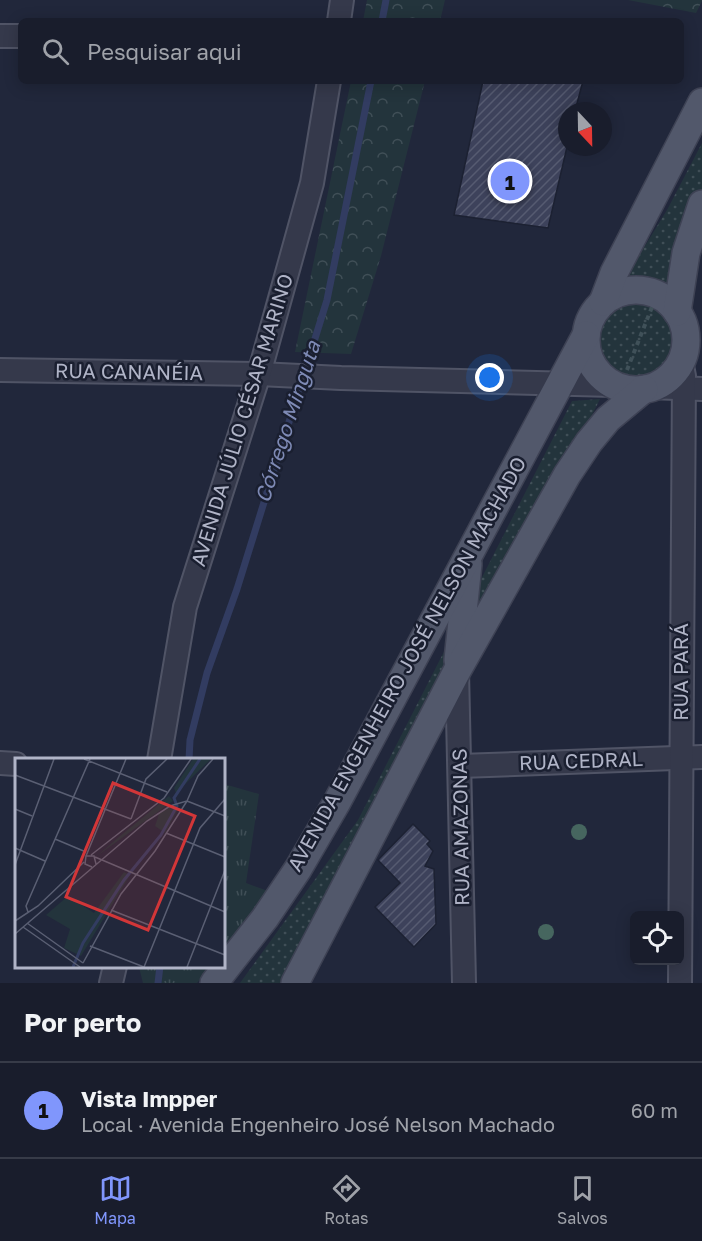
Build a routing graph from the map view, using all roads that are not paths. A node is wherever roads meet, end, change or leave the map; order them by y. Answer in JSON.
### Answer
{"nodes":[{"id":1,"x":342,"y":0,"type":"edge"},
{"id":2,"x":339,"y":18,"type":"edge"},
{"id":3,"x":0,"y":36,"type":"edge"},
{"id":4,"x":18,"y":36,"type":"edge"},
{"id":5,"x":328,"y":84,"type":"edge"},
{"id":6,"x":702,"y":102,"type":"edge"},
{"id":7,"x":702,"y":204,"type":"edge"},
{"id":8,"x":603,"y":302,"type":"junction"},
{"id":9,"x":677,"y":312,"type":"junction"},
{"id":10,"x":586,"y":335,"type":"junction"},
{"id":11,"x":681,"y":361,"type":"junction"},
{"id":12,"x":0,"y":370,"type":"edge"},
{"id":13,"x":259,"y":374,"type":"junction"},
{"id":14,"x":559,"y":384,"type":"junction"},
{"id":15,"x":632,"y":387,"type":"junction"},
{"id":16,"x":693,"y":389,"type":"edge"},
{"id":17,"x":469,"y":551,"type":"junction"},
{"id":18,"x":457,"y":671,"type":"junction"},
{"id":19,"x":692,"y":757,"type":"edge"},
{"id":20,"x":159,"y":758,"type":"edge"},
{"id":21,"x":0,"y":763,"type":"edge"},
{"id":22,"x":15,"y":764,"type":"edge"},
{"id":23,"x":460,"y":766,"type":"junction"},
{"id":24,"x":115,"y":968,"type":"edge"},
{"id":25,"x":121,"y":968,"type":"edge"},
{"id":26,"x":111,"y":983,"type":"edge"},
{"id":27,"x":122,"y":983,"type":"edge"},
{"id":28,"x":214,"y":983,"type":"edge"},
{"id":29,"x":296,"y":983,"type":"edge"},
{"id":30,"x":464,"y":983,"type":"edge"},
{"id":31,"x":680,"y":983,"type":"edge"}],
"edges":[{"from":1,"to":2,"type":"street"},
{"from":3,"to":4,"type":"street"},
{"from":5,"to":13,"type":"street","name":"AVENIDA JÚLIO CÉSAR MARINO"},
{"from":6,"to":8,"type":"main road"},
{"from":7,"to":9,"type":"main road"},
{"from":8,"to":9,"type":"main road"},
{"from":8,"to":10,"type":"main road","name":"AVENIDA ENGENHEIRO JOSÉ NELSON MACHADO"},
{"from":9,"to":11,"type":"main road"},
{"from":10,"to":14,"type":"main road","name":"AVENIDA ENGENHEIRO JOSÉ NELSON MACHADO"},
{"from":10,"to":15,"type":"main road"},
{"from":11,"to":15,"type":"main road"},
{"from":11,"to":16,"type":"street","name":"RUA PARÁ"},
{"from":12,"to":13,"type":"street","name":"RUA CANANÉIA"},
{"from":13,"to":14,"type":"street","name":"RUA CANANÉIA"},
{"from":13,"to":20,"type":"street","name":"AVENIDA JÚLIO CÉSAR MARINO"},
{"from":14,"to":15,"type":"street","name":"RUA CANANÉIA"},
{"from":14,"to":17,"type":"main road","name":"AVENIDA ENGENHEIRO JOSÉ NELSON MACHADO"},
{"from":15,"to":16,"type":"street","name":"RUA CANANÉIA"},
{"from":15,"to":18,"type":"main road"},
{"from":16,"to":19,"type":"street","name":"RUA PARÁ"},
{"from":17,"to":18,"type":"main road"},
{"from":17,"to":28,"type":"main road","name":"AVENIDA ENGENHEIRO JOSÉ NELSON MACHADO"},
{"from":18,"to":23,"type":"street","name":"RUA AMAZONAS"},
{"from":18,"to":29,"type":"main road"},
{"from":19,"to":23,"type":"street","name":"RUA CEDRAL"},
{"from":19,"to":31,"type":"street","name":"RUA PARÁ"},
{"from":21,"to":22,"type":"street"},
{"from":23,"to":30,"type":"street","name":"RUA AMAZONAS"},
{"from":24,"to":26,"type":"street"},
{"from":25,"to":27,"type":"street"}]}
